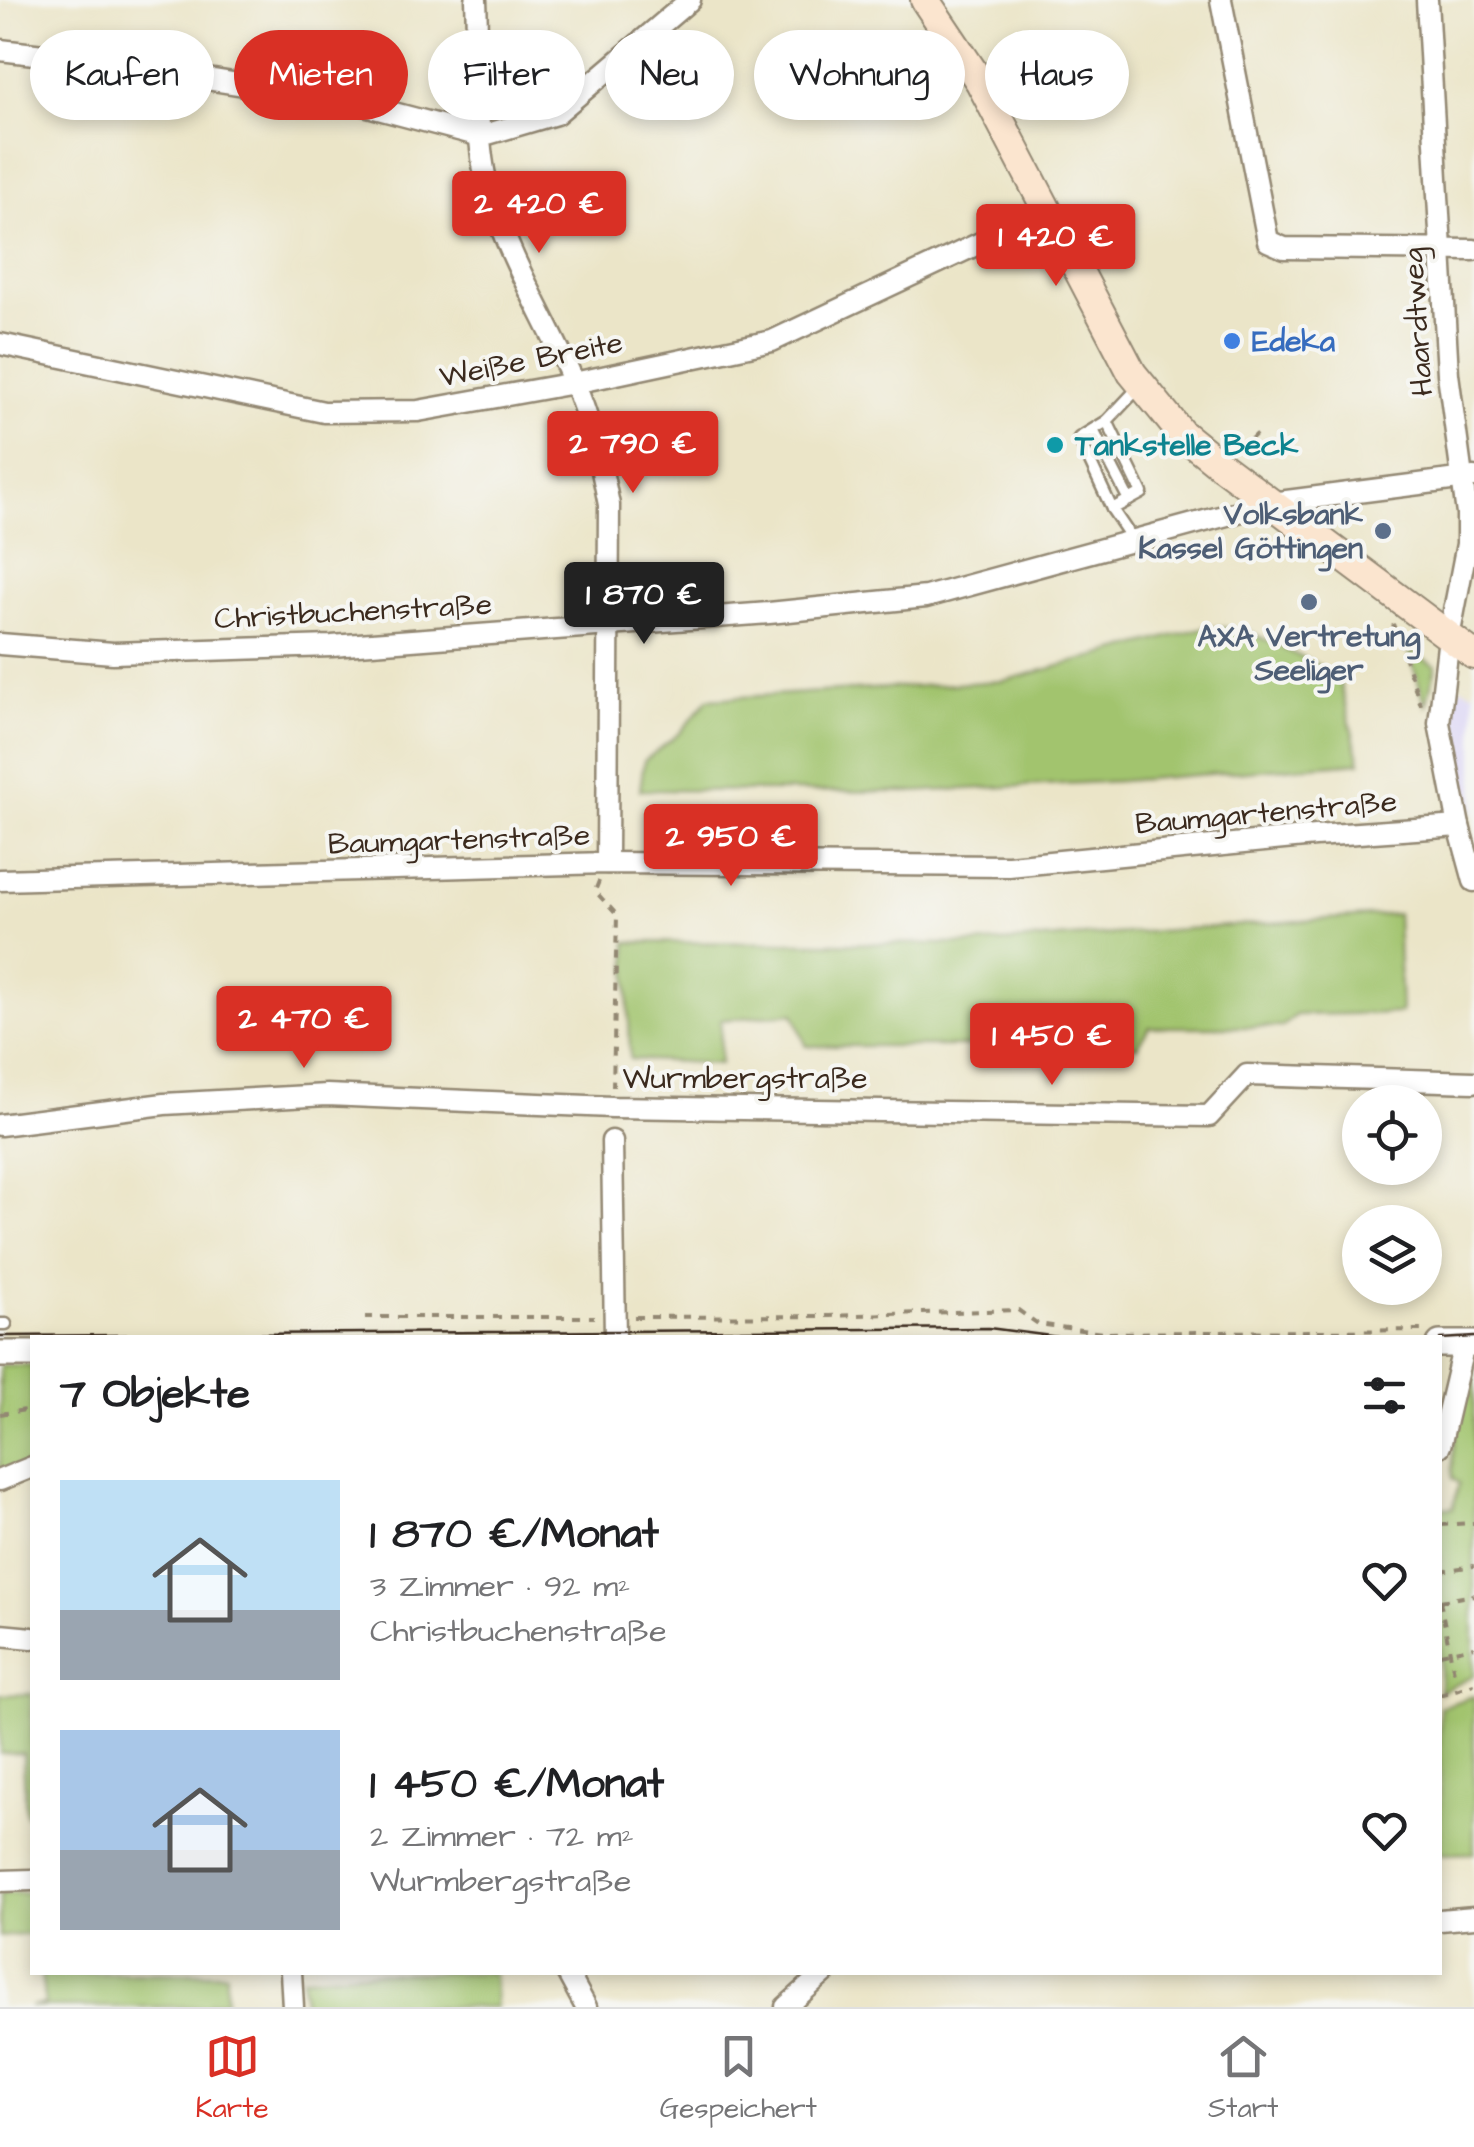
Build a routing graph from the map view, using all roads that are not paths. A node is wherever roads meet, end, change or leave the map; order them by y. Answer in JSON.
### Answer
{"nodes":[{"id":1,"x":476,"y":0,"type":"edge"},
{"id":2,"x":690,"y":0,"type":"edge"},
{"id":3,"x":925,"y":0,"type":"edge"},
{"id":4,"x":1221,"y":0,"type":"edge"},
{"id":5,"x":1427,"y":0,"type":"edge"},
{"id":6,"x":0,"y":50,"type":"edge"},
{"id":7,"x":481,"y":136,"type":"junction"},
{"id":8,"x":1048,"y":211,"type":"junction"},
{"id":9,"x":1442,"y":248,"type":"junction"},
{"id":10,"x":1474,"y":250,"type":"edge"},
{"id":11,"x":0,"y":344,"type":"edge"},
{"id":12,"x":574,"y":383,"type":"junction"},
{"id":13,"x":1141,"y":384,"type":"junction"},
{"id":14,"x":1106,"y":421,"type":"junction"},
{"id":15,"x":1093,"y":430,"type":"junction"},
{"id":16,"x":1468,"y":478,"type":"edge"},
{"id":17,"x":1129,"y":500,"type":"junction"},
{"id":18,"x":1270,"y":503,"type":"junction"},
{"id":19,"x":1112,"y":509,"type":"junction"},
{"id":20,"x":1134,"y":542,"type":"junction"},
{"id":21,"x":610,"y":624,"type":"junction"},
{"id":22,"x":1449,"y":637,"type":"junction"},
{"id":23,"x":0,"y":644,"type":"edge"},
{"id":24,"x":1474,"y":655,"type":"edge"},
{"id":25,"x":1458,"y":826,"type":"junction"},
{"id":26,"x":607,"y":864,"type":"junction"},
{"id":27,"x":0,"y":880,"type":"edge"},
{"id":28,"x":1474,"y":881,"type":"edge"},
{"id":29,"x":1474,"y":1082,"type":"edge"},
{"id":30,"x":0,"y":1126,"type":"edge"},
{"id":31,"x":612,"y":1141,"type":"dead end"},
{"id":32,"x":615,"y":1327,"type":"edge"},
{"id":33,"x":1453,"y":1340,"type":"edge"},
{"id":34,"x":0,"y":1354,"type":"edge"},
{"id":35,"x":30,"y":1354,"type":"edge"},
{"id":36,"x":1442,"y":1430,"type":"edge"},
{"id":37,"x":30,"y":1468,"type":"edge"},
{"id":38,"x":0,"y":1480,"type":"edge"},
{"id":39,"x":0,"y":1635,"type":"edge"},
{"id":40,"x":30,"y":1638,"type":"edge"},
{"id":41,"x":30,"y":1880,"type":"edge"},
{"id":42,"x":0,"y":1882,"type":"edge"},
{"id":43,"x":1474,"y":1918,"type":"edge"},
{"id":44,"x":1442,"y":1920,"type":"edge"},
{"id":45,"x":291,"y":1975,"type":"edge"},
{"id":46,"x":569,"y":1975,"type":"edge"},
{"id":47,"x":821,"y":1975,"type":"edge"},
{"id":48,"x":293,"y":2007,"type":"edge"},
{"id":49,"x":586,"y":2007,"type":"edge"},
{"id":50,"x":786,"y":2007,"type":"edge"}],
"edges":[{"from":1,"to":7,"type":"street"},
{"from":2,"to":7,"type":"street"},
{"from":3,"to":8,"type":"main road"},
{"from":4,"to":9,"type":"street"},
{"from":5,"to":9,"type":"street","name":"Haardtweg"},
{"from":6,"to":7,"type":"street"},
{"from":7,"to":12,"type":"street"},
{"from":8,"to":12,"type":"street","name":"Weiße Breite"},
{"from":8,"to":13,"type":"main road"},
{"from":9,"to":10,"type":"street"},
{"from":9,"to":16,"type":"street","name":"Haardtweg"},
{"from":11,"to":12,"type":"street","name":"Weiße Breite"},
{"from":12,"to":21,"type":"street"},
{"from":13,"to":14,"type":"lane"},
{"from":13,"to":18,"type":"main road"},
{"from":14,"to":15,"type":"lane"},
{"from":14,"to":17,"type":"lane"},
{"from":15,"to":17,"type":"lane"},
{"from":15,"to":19,"type":"lane"},
{"from":16,"to":18,"type":"street","name":"Christbuchenstraße"},
{"from":16,"to":22,"type":"street","name":"Haardtweg"},
{"from":17,"to":19,"type":"lane"},
{"from":18,"to":20,"type":"street","name":"Christbuchenstraße"},
{"from":18,"to":22,"type":"main road"},
{"from":19,"to":20,"type":"lane"},
{"from":20,"to":21,"type":"street","name":"Christbuchenstraße"},
{"from":21,"to":23,"type":"street","name":"Christbuchenstraße"},
{"from":21,"to":26,"type":"street"},
{"from":22,"to":24,"type":"main road"},
{"from":22,"to":25,"type":"street","name":"Haardtweg"},
{"from":25,"to":26,"type":"street","name":"Baumgartenstraße"},
{"from":25,"to":28,"type":"street","name":"Haardtweg"},
{"from":26,"to":27,"type":"street","name":"Baumgartenstraße"},
{"from":29,"to":30,"type":"street","name":"Wurmbergstraße"},
{"from":31,"to":32,"type":"street"},
{"from":33,"to":36,"type":"street"},
{"from":34,"to":35,"type":"street"},
{"from":37,"to":38,"type":"street"},
{"from":39,"to":40,"type":"street"},
{"from":41,"to":42,"type":"street"},
{"from":43,"to":44,"type":"street"},
{"from":45,"to":48,"type":"street"},
{"from":46,"to":49,"type":"street"},
{"from":47,"to":50,"type":"street"}]}
